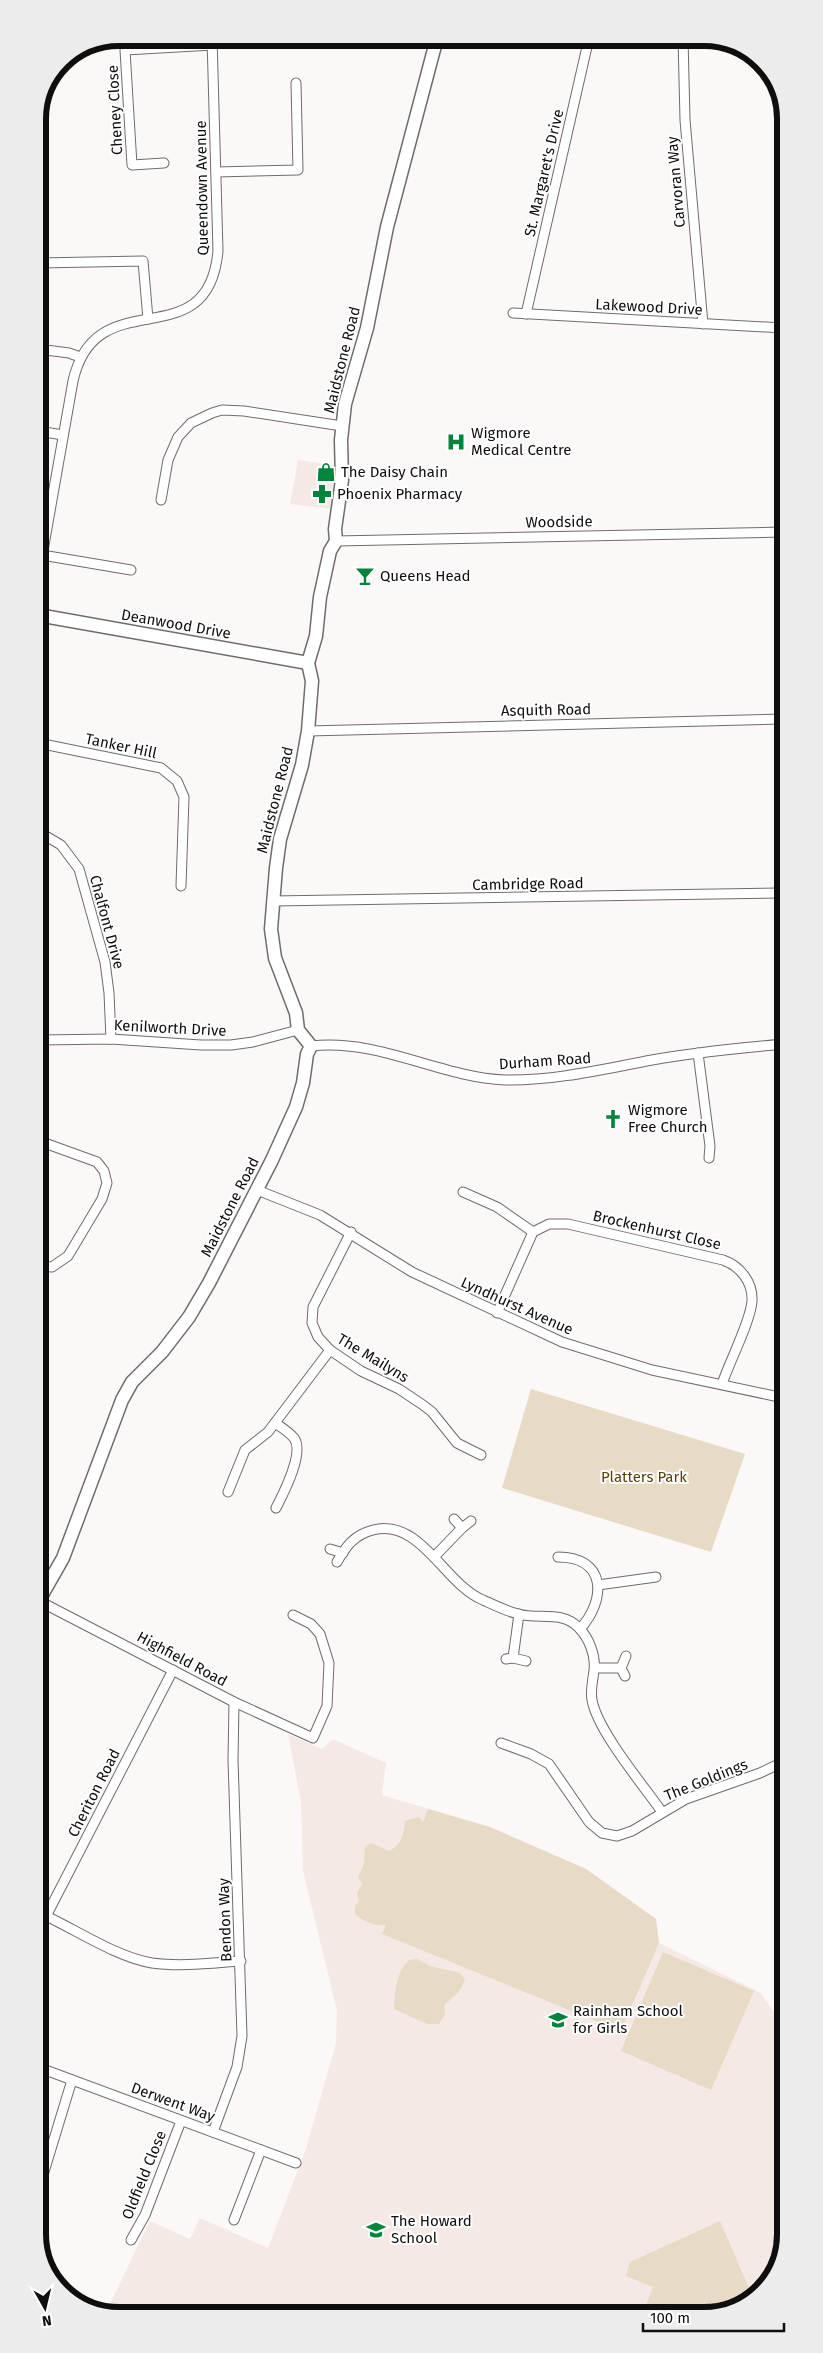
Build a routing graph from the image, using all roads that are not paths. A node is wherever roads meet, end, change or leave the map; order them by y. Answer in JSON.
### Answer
{"nodes":[{"id":1,"x":168,"y":46,"type":"edge"},
{"id":2,"x":212,"y":46,"type":"edge"},
{"id":3,"x":435,"y":46,"type":"edge"},
{"id":4,"x":587,"y":46,"type":"edge"},
{"id":5,"x":683,"y":46,"type":"edge"},
{"id":6,"x":296,"y":83,"type":"dead end"},
{"id":7,"x":164,"y":164,"type":"dead end"},
{"id":8,"x":216,"y":172,"type":"junction"},
{"id":9,"x":46,"y":263,"type":"edge"},
{"id":10,"x":513,"y":313,"type":"dead end"},
{"id":11,"x":526,"y":314,"type":"junction"},
{"id":12,"x":148,"y":319,"type":"junction"},
{"id":13,"x":703,"y":324,"type":"junction"},
{"id":14,"x":777,"y":328,"type":"edge"},
{"id":15,"x":46,"y":349,"type":"edge"},
{"id":16,"x":80,"y":357,"type":"junction"},
{"id":17,"x":342,"y":426,"type":"junction"},
{"id":18,"x":46,"y":432,"type":"edge"},
{"id":19,"x":63,"y":435,"type":"junction"},
{"id":20,"x":161,"y":500,"type":"dead end"},
{"id":21,"x":46,"y":532,"type":"edge"},
{"id":22,"x":777,"y":532,"type":"edge"},
{"id":23,"x":336,"y":541,"type":"junction"},
{"id":24,"x":46,"y":556,"type":"edge"},
{"id":25,"x":131,"y":570,"type":"dead end"},
{"id":26,"x":46,"y":617,"type":"edge"},
{"id":27,"x":308,"y":663,"type":"junction"},
{"id":28,"x":777,"y":719,"type":"edge"},
{"id":29,"x":308,"y":731,"type":"junction"},
{"id":30,"x":46,"y":745,"type":"edge"},
{"id":31,"x":46,"y":836,"type":"edge"},
{"id":32,"x":181,"y":886,"type":"dead end"},
{"id":33,"x":777,"y":893,"type":"edge"},
{"id":34,"x":272,"y":901,"type":"junction"},
{"id":35,"x":298,"y":1030,"type":"junction"},
{"id":36,"x":111,"y":1039,"type":"junction"},
{"id":37,"x":46,"y":1040,"type":"edge"},
{"id":38,"x":777,"y":1045,"type":"edge"},
{"id":39,"x":311,"y":1046,"type":"junction"},
{"id":40,"x":698,"y":1053,"type":"junction"},
{"id":41,"x":46,"y":1144,"type":"edge"},
{"id":42,"x":709,"y":1158,"type":"dead end"},
{"id":43,"x":257,"y":1190,"type":"junction"},
{"id":44,"x":462,"y":1192,"type":"dead end"},
{"id":45,"x":351,"y":1232,"type":"junction"},
{"id":46,"x":533,"y":1232,"type":"junction"},
{"id":47,"x":46,"y":1267,"type":"edge"},
{"id":48,"x":497,"y":1313,"type":"junction"},
{"id":49,"x":330,"y":1350,"type":"junction"},
{"id":50,"x":722,"y":1384,"type":"junction"},
{"id":51,"x":777,"y":1396,"type":"edge"},
{"id":52,"x":275,"y":1423,"type":"junction"},
{"id":53,"x":481,"y":1455,"type":"dead end"},
{"id":54,"x":228,"y":1492,"type":"dead end"},
{"id":55,"x":276,"y":1508,"type":"dead end"},
{"id":56,"x":454,"y":1519,"type":"dead end"},
{"id":57,"x":471,"y":1521,"type":"dead end"},
{"id":58,"x":462,"y":1528,"type":"junction"},
{"id":59,"x":330,"y":1549,"type":"dead end"},
{"id":60,"x":343,"y":1553,"type":"junction"},
{"id":61,"x":434,"y":1557,"type":"junction"},
{"id":62,"x":558,"y":1557,"type":"dead end"},
{"id":63,"x":337,"y":1562,"type":"dead end"},
{"id":64,"x":656,"y":1577,"type":"dead end"},
{"id":65,"x":598,"y":1585,"type":"junction"},
{"id":66,"x":46,"y":1588,"type":"edge"},
{"id":67,"x":46,"y":1604,"type":"edge"},
{"id":68,"x":519,"y":1614,"type":"junction"},
{"id":69,"x":293,"y":1615,"type":"dead end"},
{"id":70,"x":580,"y":1629,"type":"junction"},
{"id":71,"x":626,"y":1656,"type":"dead end"},
{"id":72,"x":526,"y":1661,"type":"dead end"},
{"id":73,"x":595,"y":1668,"type":"junction"},
{"id":74,"x":173,"y":1670,"type":"junction"},
{"id":75,"x":234,"y":1702,"type":"junction"},
{"id":76,"x":501,"y":1743,"type":"dead end"},
{"id":77,"x":777,"y":1765,"type":"edge"},
{"id":78,"x":662,"y":1812,"type":"junction"},
{"id":79,"x":46,"y":1916,"type":"joint"},
{"id":80,"x":240,"y":1962,"type":"junction"},
{"id":81,"x":46,"y":2070,"type":"edge"},
{"id":82,"x":72,"y":2080,"type":"junction"},
{"id":83,"x":181,"y":2121,"type":"junction"},
{"id":84,"x":213,"y":2132,"type":"junction"},
{"id":85,"x":261,"y":2150,"type":"junction"},
{"id":86,"x":296,"y":2163,"type":"dead end"},
{"id":87,"x":46,"y":2165,"type":"edge"},
{"id":88,"x":234,"y":2220,"type":"dead end"},
{"id":89,"x":130,"y":2240,"type":"dead end"}],
"edges":[{"from":1,"to":7,"type":"street","name":"Cheney Close"},
{"from":2,"to":8,"type":"street","name":"Queendown Avenue"},
{"from":3,"to":17,"type":"street","name":"Maidstone Road"},
{"from":4,"to":11,"type":"street","name":"St. Margaret's Drive"},
{"from":5,"to":13,"type":"street","name":"Carvoran Way"},
{"from":6,"to":8,"type":"street"},
{"from":8,"to":12,"type":"street","name":"Queendown Avenue"},
{"from":9,"to":12,"type":"street"},
{"from":10,"to":11,"type":"street","name":"Lakewood Drive"},
{"from":11,"to":13,"type":"street","name":"Lakewood Drive"},
{"from":12,"to":16,"type":"street","name":"Queendown Avenue"},
{"from":13,"to":14,"type":"street","name":"Lakewood Drive"},
{"from":15,"to":16,"type":"street"},
{"from":16,"to":19,"type":"street","name":"Queendown Avenue"},
{"from":17,"to":20,"type":"street"},
{"from":17,"to":23,"type":"street","name":"Maidstone Road"},
{"from":18,"to":19,"type":"street"},
{"from":19,"to":21,"type":"street","name":"Queendown Avenue"},
{"from":22,"to":23,"type":"street","name":"Woodside"},
{"from":23,"to":27,"type":"street","name":"Maidstone Road"},
{"from":24,"to":25,"type":"street"},
{"from":26,"to":27,"type":"street","name":"Deanwood Drive"},
{"from":27,"to":29,"type":"street","name":"Maidstone Road"},
{"from":28,"to":29,"type":"street","name":"Asquith Road"},
{"from":29,"to":34,"type":"street","name":"Maidstone Road"},
{"from":30,"to":32,"type":"street","name":"Tanker Hill"},
{"from":31,"to":36,"type":"street","name":"Chalfont Drive"},
{"from":33,"to":34,"type":"street","name":"Cambridge Road"},
{"from":34,"to":35,"type":"street","name":"Maidstone Road"},
{"from":35,"to":36,"type":"street","name":"Kenilworth Drive"},
{"from":35,"to":39,"type":"street","name":"Maidstone Road"},
{"from":36,"to":37,"type":"street","name":"Kenilworth Drive"},
{"from":38,"to":40,"type":"street","name":"Durham Road"},
{"from":39,"to":40,"type":"street","name":"Durham Road"},
{"from":39,"to":43,"type":"street","name":"Maidstone Road"},
{"from":40,"to":42,"type":"street"},
{"from":41,"to":47,"type":"street"},
{"from":43,"to":45,"type":"street","name":"Lyndhurst Avenue"},
{"from":43,"to":66,"type":"street","name":"Maidstone Road"},
{"from":44,"to":46,"type":"street"},
{"from":45,"to":48,"type":"street","name":"Lyndhurst Avenue"},
{"from":45,"to":49,"type":"street","name":"The Mailyns"},
{"from":46,"to":48,"type":"street"},
{"from":46,"to":50,"type":"street","name":"Brockenhurst Close"},
{"from":48,"to":50,"type":"street","name":"Lyndhurst Avenue"},
{"from":49,"to":52,"type":"street"},
{"from":49,"to":53,"type":"street","name":"The Mailyns"},
{"from":50,"to":51,"type":"street","name":"Lyndhurst Avenue"},
{"from":52,"to":54,"type":"street"},
{"from":52,"to":55,"type":"street"},
{"from":56,"to":58,"type":"street"},
{"from":57,"to":58,"type":"street"},
{"from":58,"to":61,"type":"street"},
{"from":59,"to":60,"type":"street"},
{"from":60,"to":61,"type":"street"},
{"from":60,"to":63,"type":"street"},
{"from":61,"to":68,"type":"street"},
{"from":62,"to":65,"type":"street"},
{"from":64,"to":65,"type":"street"},
{"from":65,"to":70,"type":"street"},
{"from":67,"to":74,"type":"street","name":"Highfield Road"},
{"from":68,"to":70,"type":"street"},
{"from":68,"to":72,"type":"street"},
{"from":69,"to":75,"type":"street","name":"Highfield Road"},
{"from":70,"to":73,"type":"street"},
{"from":71,"to":73,"type":"street"},
{"from":73,"to":78,"type":"street"},
{"from":74,"to":75,"type":"street","name":"Highfield Road"},
{"from":74,"to":79,"type":"street","name":"Cheriton Road"},
{"from":75,"to":80,"type":"street","name":"Bendon Way"},
{"from":76,"to":78,"type":"street","name":"The Goldings"},
{"from":77,"to":78,"type":"street","name":"The Goldings"},
{"from":79,"to":80,"type":"street"},
{"from":80,"to":84,"type":"street","name":"Bendon Way"},
{"from":81,"to":82,"type":"street","name":"Derwent Way"},
{"from":82,"to":83,"type":"street","name":"Derwent Way"},
{"from":82,"to":87,"type":"street"},
{"from":83,"to":84,"type":"street","name":"Derwent Way"},
{"from":83,"to":89,"type":"street","name":"Oldfield Close"},
{"from":84,"to":85,"type":"street","name":"Derwent Way"},
{"from":85,"to":86,"type":"street","name":"Derwent Way"},
{"from":85,"to":88,"type":"street"}]}
